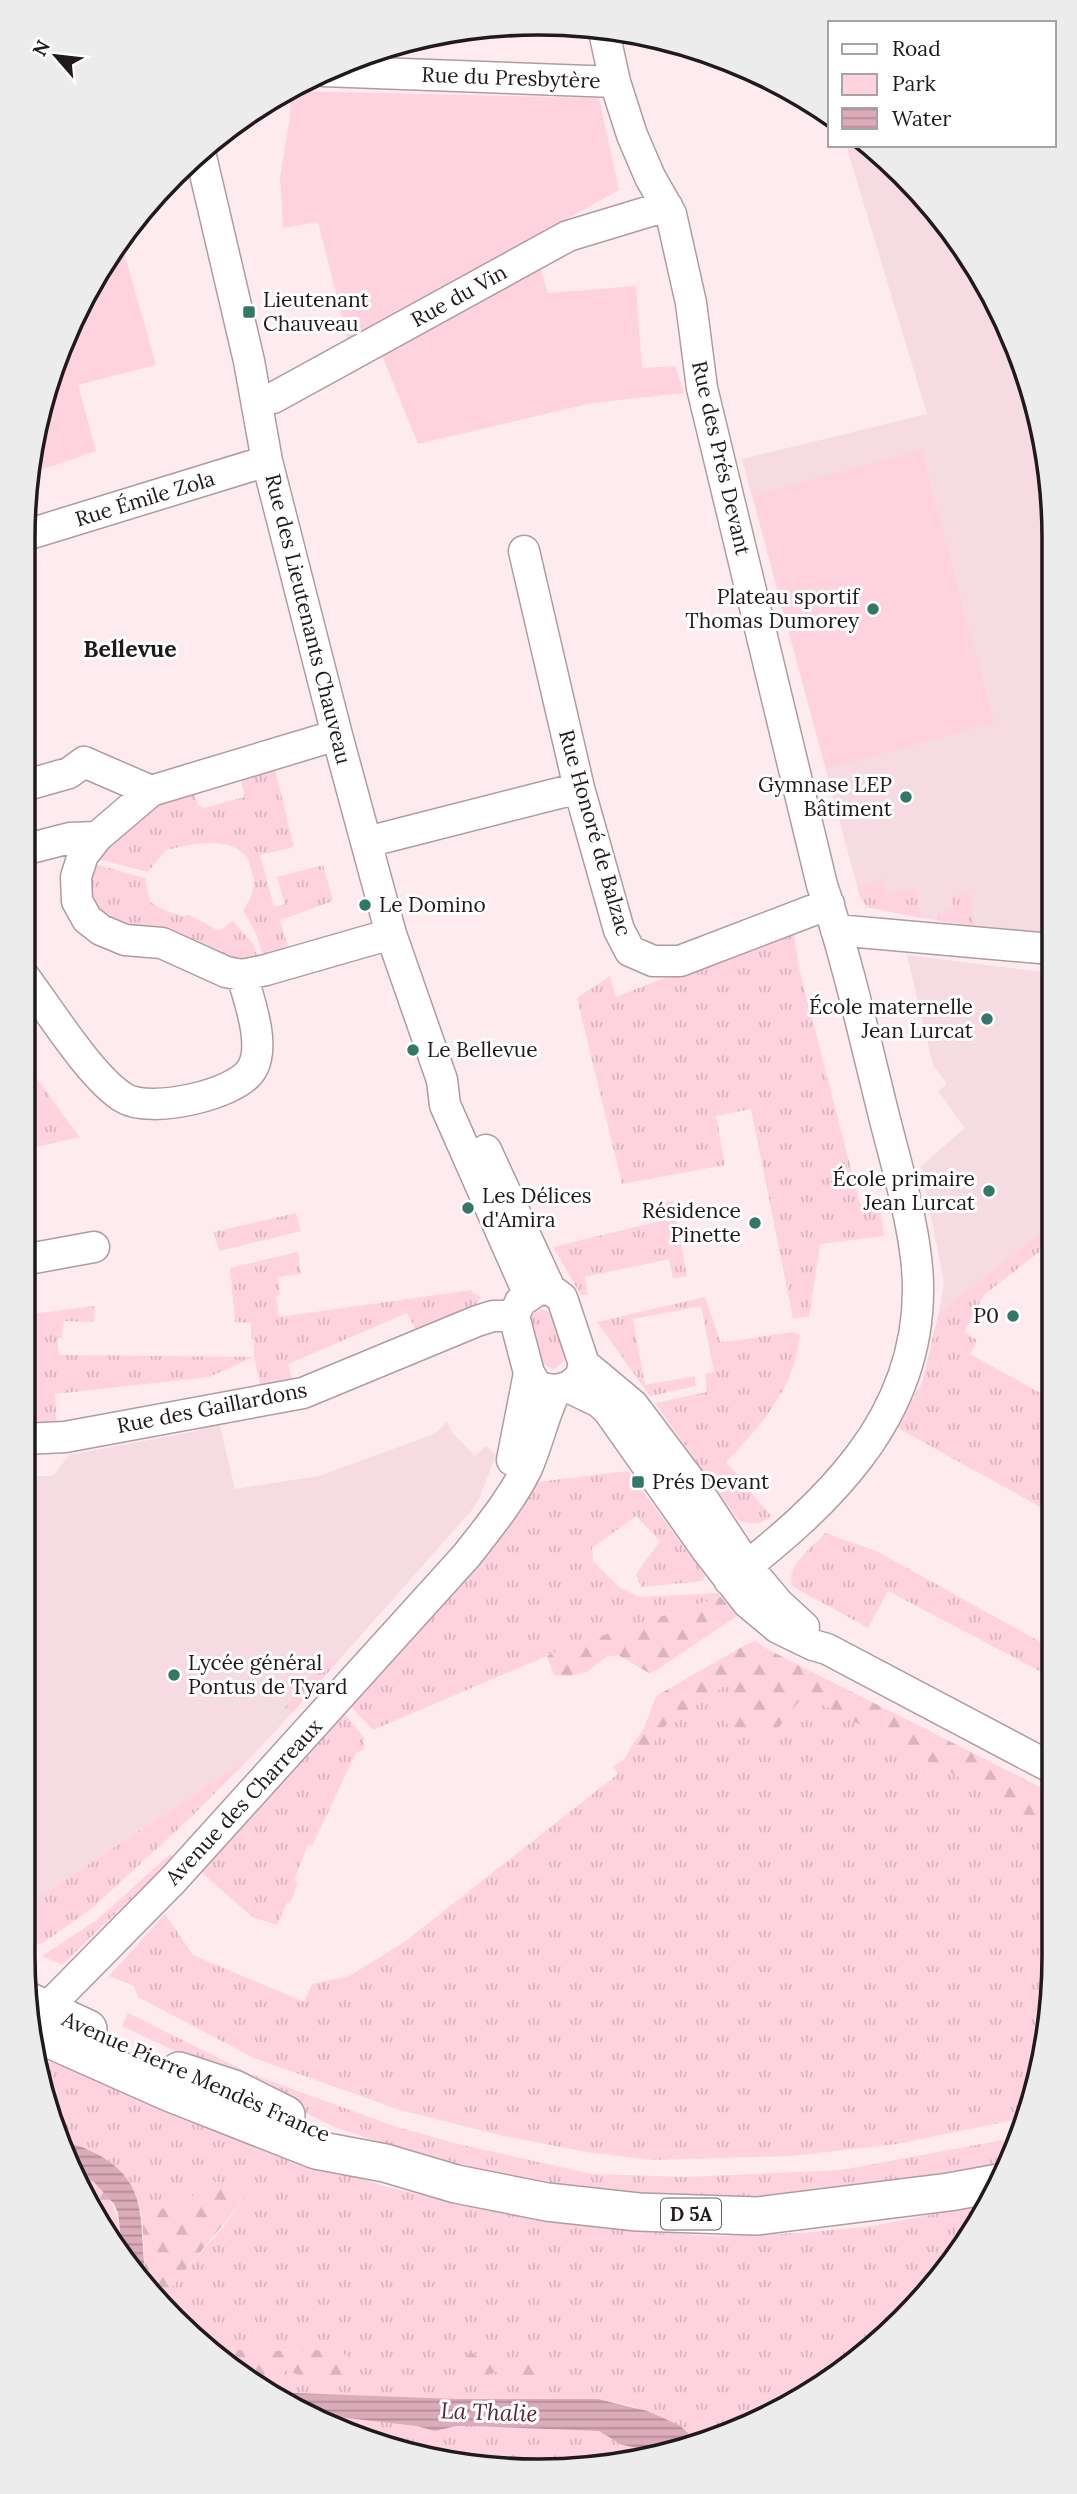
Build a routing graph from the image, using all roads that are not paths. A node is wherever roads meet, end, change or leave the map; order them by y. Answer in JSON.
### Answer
{"nodes":[{"id":1,"x":606,"y":39,"type":"edge"},
{"id":2,"x":349,"y":72,"type":"edge"},
{"id":3,"x":615,"y":82,"type":"junction"},
{"id":4,"x":203,"y":164,"type":"edge"},
{"id":5,"x":667,"y":206,"type":"junction"},
{"id":6,"x":257,"y":401,"type":"junction"},
{"id":7,"x":267,"y":461,"type":"junction"},
{"id":8,"x":35,"y":532,"type":"edge"},
{"id":9,"x":524,"y":551,"type":"dead end"},
{"id":10,"x":337,"y":735,"type":"junction"},
{"id":11,"x":35,"y":783,"type":"edge"},
{"id":12,"x":579,"y":788,"type":"junction"},
{"id":13,"x":151,"y":791,"type":"junction"},
{"id":14,"x":97,"y":837,"type":"junction"},
{"id":15,"x":367,"y":842,"type":"junction"},
{"id":16,"x":35,"y":847,"type":"edge"},
{"id":17,"x":833,"y":917,"type":"junction"},
{"id":18,"x":391,"y":934,"type":"junction"},
{"id":19,"x":1042,"y":948,"type":"edge"},
{"id":20,"x":242,"y":975,"type":"junction"},
{"id":21,"x":35,"y":991,"type":"edge"},
{"id":22,"x":94,"y":1247,"type":"dead end"},
{"id":23,"x":35,"y":1258,"type":"edge"},
{"id":24,"x":531,"y":1300,"type":"junction"},
{"id":25,"x":529,"y":1373,"type":"junction"},
{"id":26,"x":569,"y":1380,"type":"junction"},
{"id":27,"x":35,"y":1438,"type":"edge"},
{"id":28,"x":500,"y":1511,"type":"junction"},
{"id":29,"x":738,"y":1573,"type":"junction"},
{"id":30,"x":1042,"y":1763,"type":"edge"},
{"id":31,"x":38,"y":2014,"type":"edge"},
{"id":32,"x":39,"y":2017,"type":"edge"},
{"id":33,"x":986,"y":2185,"type":"edge"}],
"edges":[{"from":1,"to":3,"type":"street","name":"Rue des Prés Devant"},
{"from":2,"to":3,"type":"street","name":"Rue du Presbytère"},
{"from":3,"to":5,"type":"street","name":"Rue des Prés Devant"},
{"from":4,"to":6,"type":"street","name":"Rue des Lieutenants Chauveau"},
{"from":5,"to":6,"type":"street","name":"Rue du Vin"},
{"from":5,"to":17,"type":"street","name":"Rue des Prés Devant"},
{"from":6,"to":7,"type":"street","name":"Rue des Lieutenants Chauveau"},
{"from":7,"to":8,"type":"street","name":"Rue Émile Zola"},
{"from":7,"to":10,"type":"street","name":"Rue des Lieutenants Chauveau"},
{"from":9,"to":12,"type":"street","name":"Rue Honoré de Balzac"},
{"from":10,"to":13,"type":"street"},
{"from":10,"to":15,"type":"street","name":"Rue des Lieutenants Chauveau"},
{"from":11,"to":13,"type":"street"},
{"from":12,"to":15,"type":"street"},
{"from":12,"to":17,"type":"street","name":"Rue Honoré de Balzac"},
{"from":13,"to":14,"type":"street"},
{"from":14,"to":16,"type":"street"},
{"from":14,"to":20,"type":"street"},
{"from":15,"to":18,"type":"street","name":"Rue des Lieutenants Chauveau"},
{"from":17,"to":19,"type":"street"},
{"from":17,"to":29,"type":"street","name":"Rue des Prés Devant"},
{"from":18,"to":20,"type":"street"},
{"from":18,"to":24,"type":"street","name":"Rue des Lieutenants Chauveau"},
{"from":20,"to":21,"type":"street"},
{"from":22,"to":23,"type":"street"},
{"from":24,"to":25,"type":"street"},
{"from":24,"to":26,"type":"street"},
{"from":24,"to":27,"type":"street","name":"Rue des Gaillardons"},
{"from":25,"to":26,"type":"street"},
{"from":25,"to":28,"type":"street","name":"Avenue des Charreaux"},
{"from":26,"to":28,"type":"street","name":"Avenue des Charreaux"},
{"from":26,"to":29,"type":"street"},
{"from":28,"to":31,"type":"street","name":"Avenue des Charreaux"},
{"from":29,"to":30,"type":"street"},
{"from":32,"to":33,"type":"main road","name":"Avenue Pierre Mendès France","number":"D 5A"}]}
